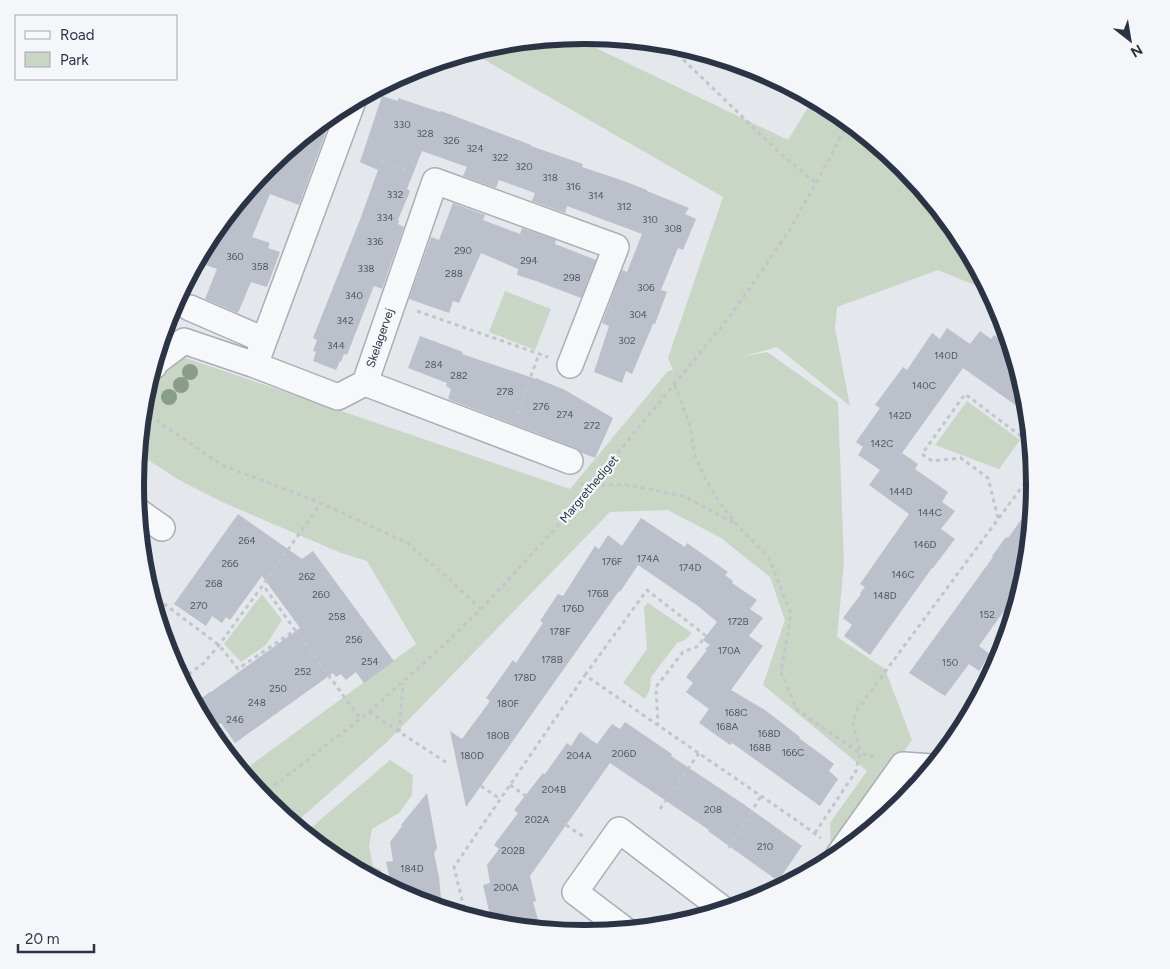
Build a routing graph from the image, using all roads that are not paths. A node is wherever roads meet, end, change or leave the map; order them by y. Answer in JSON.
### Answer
{"nodes":[{"id":1,"x":349,"y":113,"type":"edge"},
{"id":2,"x":183,"y":305,"type":"edge"},
{"id":3,"x":264,"y":340,"type":"junction"},
{"id":4,"x":184,"y":341,"type":"junction"},
{"id":5,"x":164,"y":356,"type":"edge"},
{"id":6,"x":255,"y":365,"type":"junction"},
{"id":7,"x":570,"y":365,"type":"road end"},
{"id":8,"x":365,"y":383,"type":"junction"},
{"id":9,"x":570,"y":461,"type":"dead end"},
{"id":10,"x":145,"y":516,"type":"edge"},
{"id":11,"x":162,"y":528,"type":"dead end"},
{"id":12,"x":923,"y":766,"type":"edge"},
{"id":13,"x":831,"y":848,"type":"edge"},
{"id":14,"x":717,"y":905,"type":"edge"},
{"id":15,"x":617,"y":924,"type":"edge"}],
"edges":[{"from":1,"to":3,"type":"street"},
{"from":2,"to":3,"type":"street"},
{"from":2,"to":4,"type":"street"},
{"from":3,"to":6,"type":"street"},
{"from":4,"to":5,"type":"street"},
{"from":4,"to":6,"type":"street","name":"Skelagervej"},
{"from":6,"to":8,"type":"street","name":"Skelagervej"},
{"from":7,"to":8,"type":"street","name":"Skelagervej"},
{"from":8,"to":9,"type":"street"},
{"from":10,"to":11,"type":"street"},
{"from":12,"to":13,"type":"street"},
{"from":14,"to":15,"type":"street"}]}
